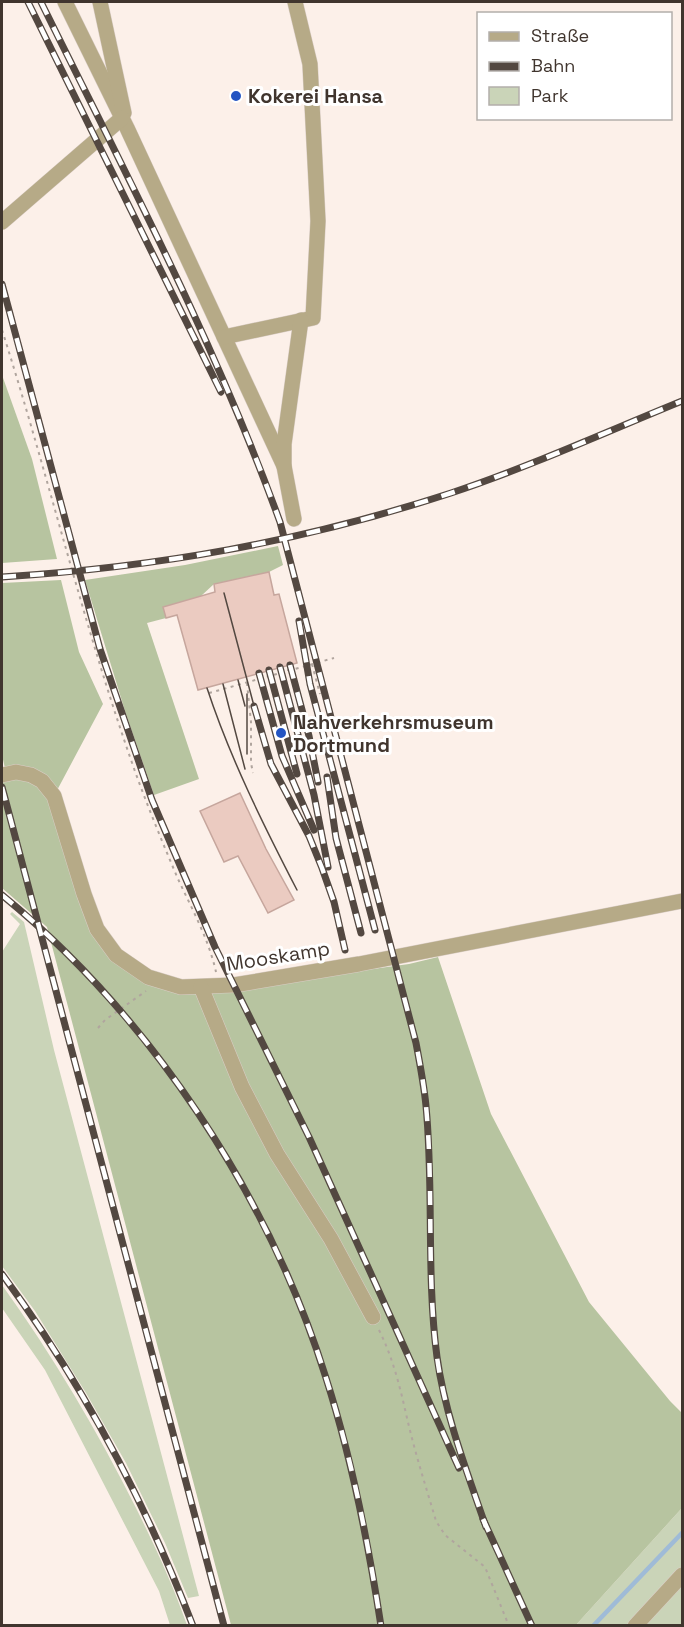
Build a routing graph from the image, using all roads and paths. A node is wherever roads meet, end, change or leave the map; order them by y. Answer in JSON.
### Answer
{"nodes":[{"id":1,"x":65,"y":2,"type":"edge"},
{"id":2,"x":100,"y":2,"type":"edge"},
{"id":3,"x":294,"y":2,"type":"edge"},
{"id":4,"x":124,"y":123,"type":"junction"},
{"id":5,"x":2,"y":222,"type":"edge"},
{"id":6,"x":301,"y":320,"type":"junction"},
{"id":7,"x":2,"y":330,"type":"edge"},
{"id":8,"x":224,"y":337,"type":"junction"},
{"id":9,"x":284,"y":466,"type":"junction"},
{"id":10,"x":294,"y":519,"type":"dead end"},
{"id":11,"x":334,"y":658,"type":"dead end"},
{"id":12,"x":312,"y":664,"type":"junction"},
{"id":13,"x":290,"y":665,"type":"dead end"},
{"id":14,"x":288,"y":671,"type":"junction"},
{"id":15,"x":247,"y":683,"type":"junction"},
{"id":16,"x":209,"y":693,"type":"dead end"},
{"id":17,"x":320,"y":694,"type":"dead end"},
{"id":18,"x":253,"y":773,"type":"dead end"},
{"id":19,"x":4,"y":774,"type":"edge"},
{"id":20,"x":682,"y":901,"type":"edge"},
{"id":21,"x":161,"y":981,"type":"junction"},
{"id":22,"x":218,"y":986,"type":"junction"},
{"id":23,"x":201,"y":987,"type":"junction"},
{"id":24,"x":98,"y":1028,"type":"dead end"},
{"id":25,"x":373,"y":1317,"type":"joint"},
{"id":26,"x":682,"y":1575,"type":"edge"},
{"id":27,"x":509,"y":1626,"type":"edge"},
{"id":28,"x":635,"y":1626,"type":"edge"}],
"edges":[{"from":1,"to":4,"type":"street"},
{"from":2,"to":4,"type":"street"},
{"from":3,"to":6,"type":"street"},
{"from":4,"to":5,"type":"street"},
{"from":4,"to":8,"type":"street"},
{"from":6,"to":8,"type":"street"},
{"from":6,"to":9,"type":"street"},
{"from":7,"to":22,"type":"path"},
{"from":8,"to":9,"type":"street"},
{"from":9,"to":10,"type":"street"},
{"from":11,"to":12,"type":"path"},
{"from":12,"to":14,"type":"path"},
{"from":12,"to":17,"type":"path"},
{"from":13,"to":14,"type":"path"},
{"from":14,"to":15,"type":"path"},
{"from":15,"to":16,"type":"path"},
{"from":15,"to":18,"type":"path"},
{"from":19,"to":21,"type":"street","name":"Mooskamp"},
{"from":20,"to":22,"type":"street","name":"Mooskamp"},
{"from":21,"to":23,"type":"street","name":"Mooskamp"},
{"from":21,"to":24,"type":"path"},
{"from":22,"to":23,"type":"street","name":"Mooskamp"},
{"from":23,"to":25,"type":"street"},
{"from":25,"to":27,"type":"path"},
{"from":26,"to":28,"type":"street"}]}
